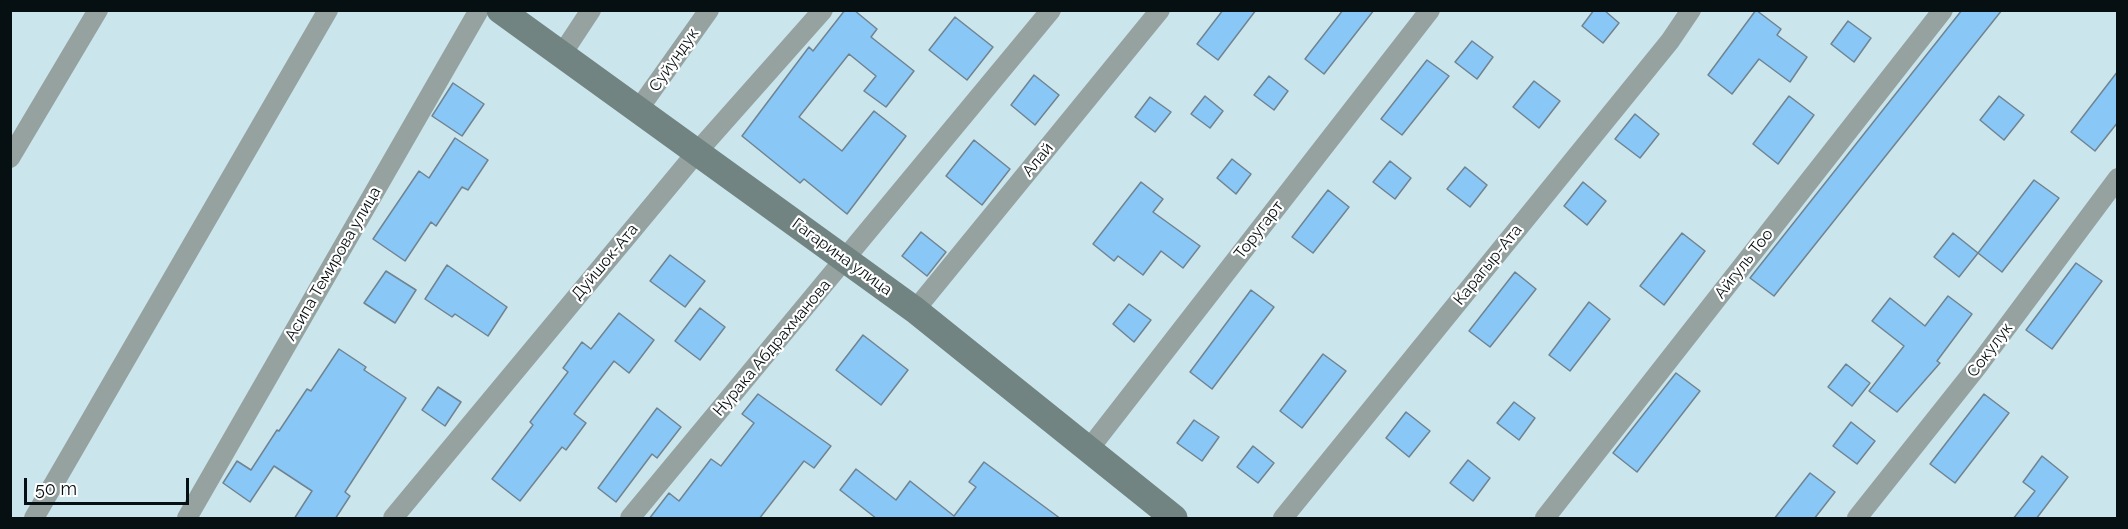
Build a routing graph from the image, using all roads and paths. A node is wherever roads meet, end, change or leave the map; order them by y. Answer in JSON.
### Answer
{"nodes":[{"id":1,"x":98,"y":10,"type":"edge"},
{"id":2,"x":328,"y":10,"type":"edge"},
{"id":3,"x":479,"y":10,"type":"edge"},
{"id":4,"x":500,"y":10,"type":"edge"},
{"id":5,"x":591,"y":10,"type":"edge"},
{"id":6,"x":709,"y":10,"type":"edge"},
{"id":7,"x":823,"y":10,"type":"edge"},
{"id":8,"x":1051,"y":10,"type":"edge"},
{"id":9,"x":1160,"y":10,"type":"edge"},
{"id":10,"x":1430,"y":10,"type":"edge"},
{"id":11,"x":1691,"y":10,"type":"edge"},
{"id":12,"x":1943,"y":10,"type":"edge"},
{"id":13,"x":562,"y":54,"type":"junction"},
{"id":14,"x":638,"y":110,"type":"junction"},
{"id":15,"x":697,"y":152,"type":"junction"},
{"id":16,"x":10,"y":158,"type":"edge"},
{"id":17,"x":2118,"y":178,"type":"edge"},
{"id":18,"x":845,"y":259,"type":"junction"},
{"id":19,"x":915,"y":310,"type":"junction"},
{"id":20,"x":1089,"y":449,"type":"junction"},
{"id":21,"x":34,"y":519,"type":"edge"},
{"id":22,"x":187,"y":519,"type":"edge"},
{"id":23,"x":393,"y":519,"type":"edge"},
{"id":24,"x":630,"y":519,"type":"edge"},
{"id":25,"x":1174,"y":519,"type":"edge"},
{"id":26,"x":1283,"y":519,"type":"edge"},
{"id":27,"x":1545,"y":519,"type":"edge"},
{"id":28,"x":1857,"y":519,"type":"edge"}],
"edges":[{"from":1,"to":16,"type":"street"},
{"from":2,"to":21,"type":"street"},
{"from":3,"to":22,"type":"street","name":"Асипа Темирова улица"},
{"from":4,"to":13,"type":"main road","name":"Гагарина улица"},
{"from":5,"to":13,"type":"street"},
{"from":6,"to":14,"type":"street","name":"Суйундук"},
{"from":7,"to":15,"type":"street","name":"Дуйшок-Ата"},
{"from":8,"to":18,"type":"street","name":"Нурака Абдрахманова"},
{"from":9,"to":19,"type":"street","name":"Алай"},
{"from":10,"to":20,"type":"street","name":"Торугарт"},
{"from":11,"to":26,"type":"street","name":"Карагыр-Ата"},
{"from":12,"to":27,"type":"street","name":"Айгуль Тоо"},
{"from":13,"to":14,"type":"main road","name":"Гагарина улица"},
{"from":14,"to":15,"type":"main road","name":"Гагарина улица"},
{"from":15,"to":18,"type":"main road","name":"Гагарина улица"},
{"from":15,"to":23,"type":"street","name":"Дуйшок-Ата"},
{"from":17,"to":28,"type":"street","name":"Сокулук"},
{"from":18,"to":19,"type":"main road","name":"Гагарина улица"},
{"from":18,"to":24,"type":"street","name":"Нурака Абдрахманова"},
{"from":19,"to":20,"type":"main road","name":"Гагарина улица"},
{"from":20,"to":25,"type":"main road","name":"Гагарина улица"}]}
